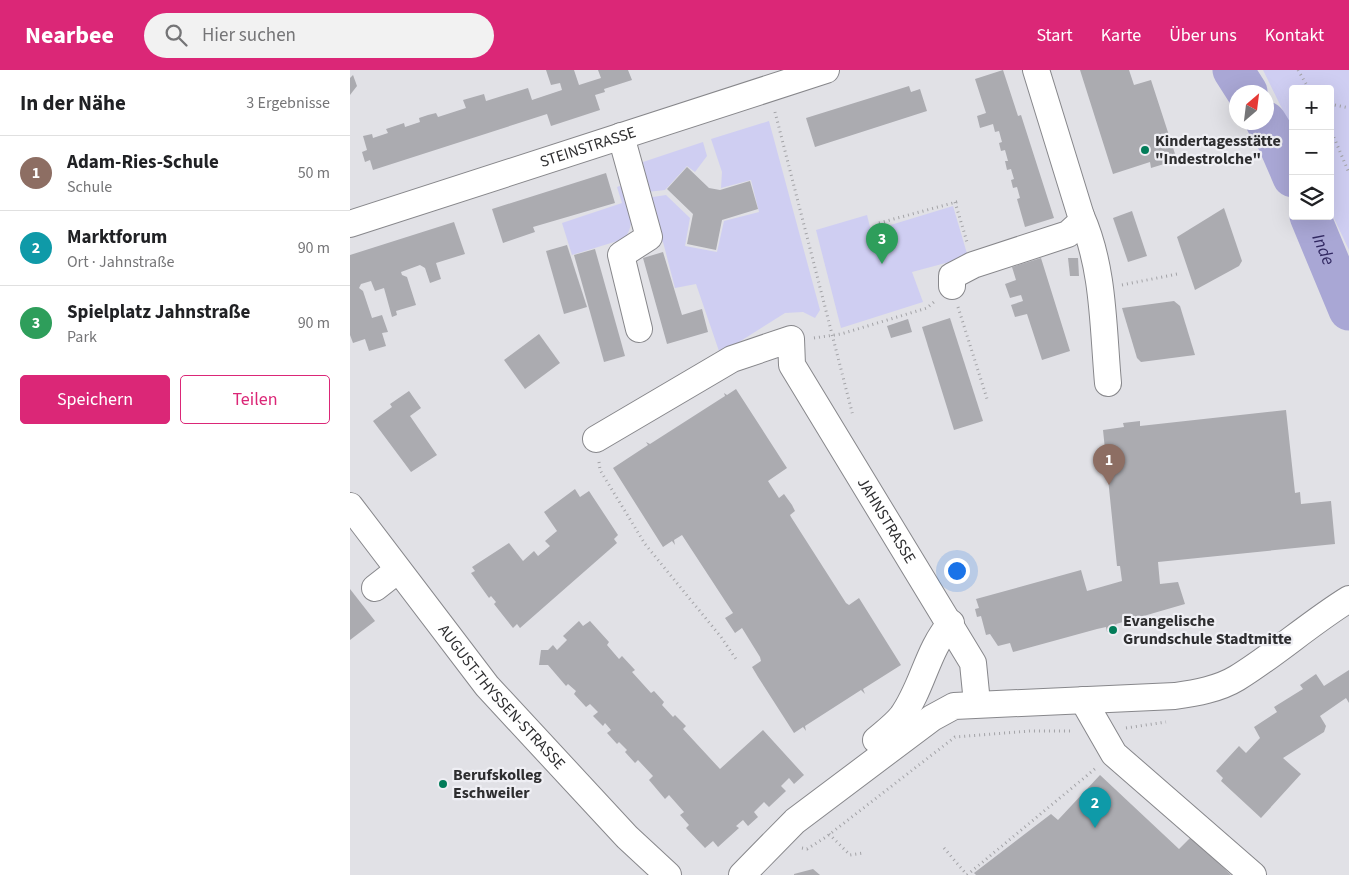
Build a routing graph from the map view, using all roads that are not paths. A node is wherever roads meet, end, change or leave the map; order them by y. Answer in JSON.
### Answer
{"nodes":[{"id":1,"x":826,"y":70,"type":"edge"},
{"id":2,"x":1036,"y":70,"type":"edge"},
{"id":3,"x":621,"y":136,"type":"junction"},
{"id":4,"x":1082,"y":216,"type":"junction"},
{"id":5,"x":350,"y":224,"type":"edge"},
{"id":6,"x":952,"y":286,"type":"road end"},
{"id":7,"x":639,"y":329,"type":"dead end"},
{"id":8,"x":1108,"y":383,"type":"dead end"},
{"id":9,"x":596,"y":440,"type":"road end"},
{"id":10,"x":350,"y":506,"type":"edge"},
{"id":11,"x":398,"y":570,"type":"junction"},
{"id":12,"x":375,"y":588,"type":"dead end"},
{"id":13,"x":1349,"y":599,"type":"edge"},
{"id":14,"x":951,"y":623,"type":"junction"},
{"id":15,"x":1083,"y":700,"type":"junction"},
{"id":16,"x":977,"y":704,"type":"junction"},
{"id":17,"x":840,"y":786,"type":"junction"},
{"id":18,"x":668,"y":875,"type":"edge"},
{"id":19,"x":742,"y":875,"type":"edge"},
{"id":20,"x":1253,"y":875,"type":"edge"}],
"edges":[{"from":1,"to":3,"type":"street","name":"STEINSTRASSE"},
{"from":2,"to":4,"type":"street"},
{"from":3,"to":5,"type":"street","name":"STEINSTRASSE"},
{"from":3,"to":7,"type":"street"},
{"from":4,"to":6,"type":"street"},
{"from":4,"to":8,"type":"street"},
{"from":9,"to":14,"type":"street","name":"JAHNSTRASSE"},
{"from":10,"to":11,"type":"street","name":"AUGUST-THYSSEN-STRASSE"},
{"from":11,"to":12,"type":"street"},
{"from":11,"to":18,"type":"street","name":"AUGUST-THYSSEN-STRASSE"},
{"from":13,"to":15,"type":"street"},
{"from":14,"to":16,"type":"street","name":"JAHNSTRASSE"},
{"from":14,"to":17,"type":"street"},
{"from":15,"to":16,"type":"street"},
{"from":15,"to":20,"type":"street"},
{"from":16,"to":17,"type":"street"},
{"from":17,"to":19,"type":"street"}]}
